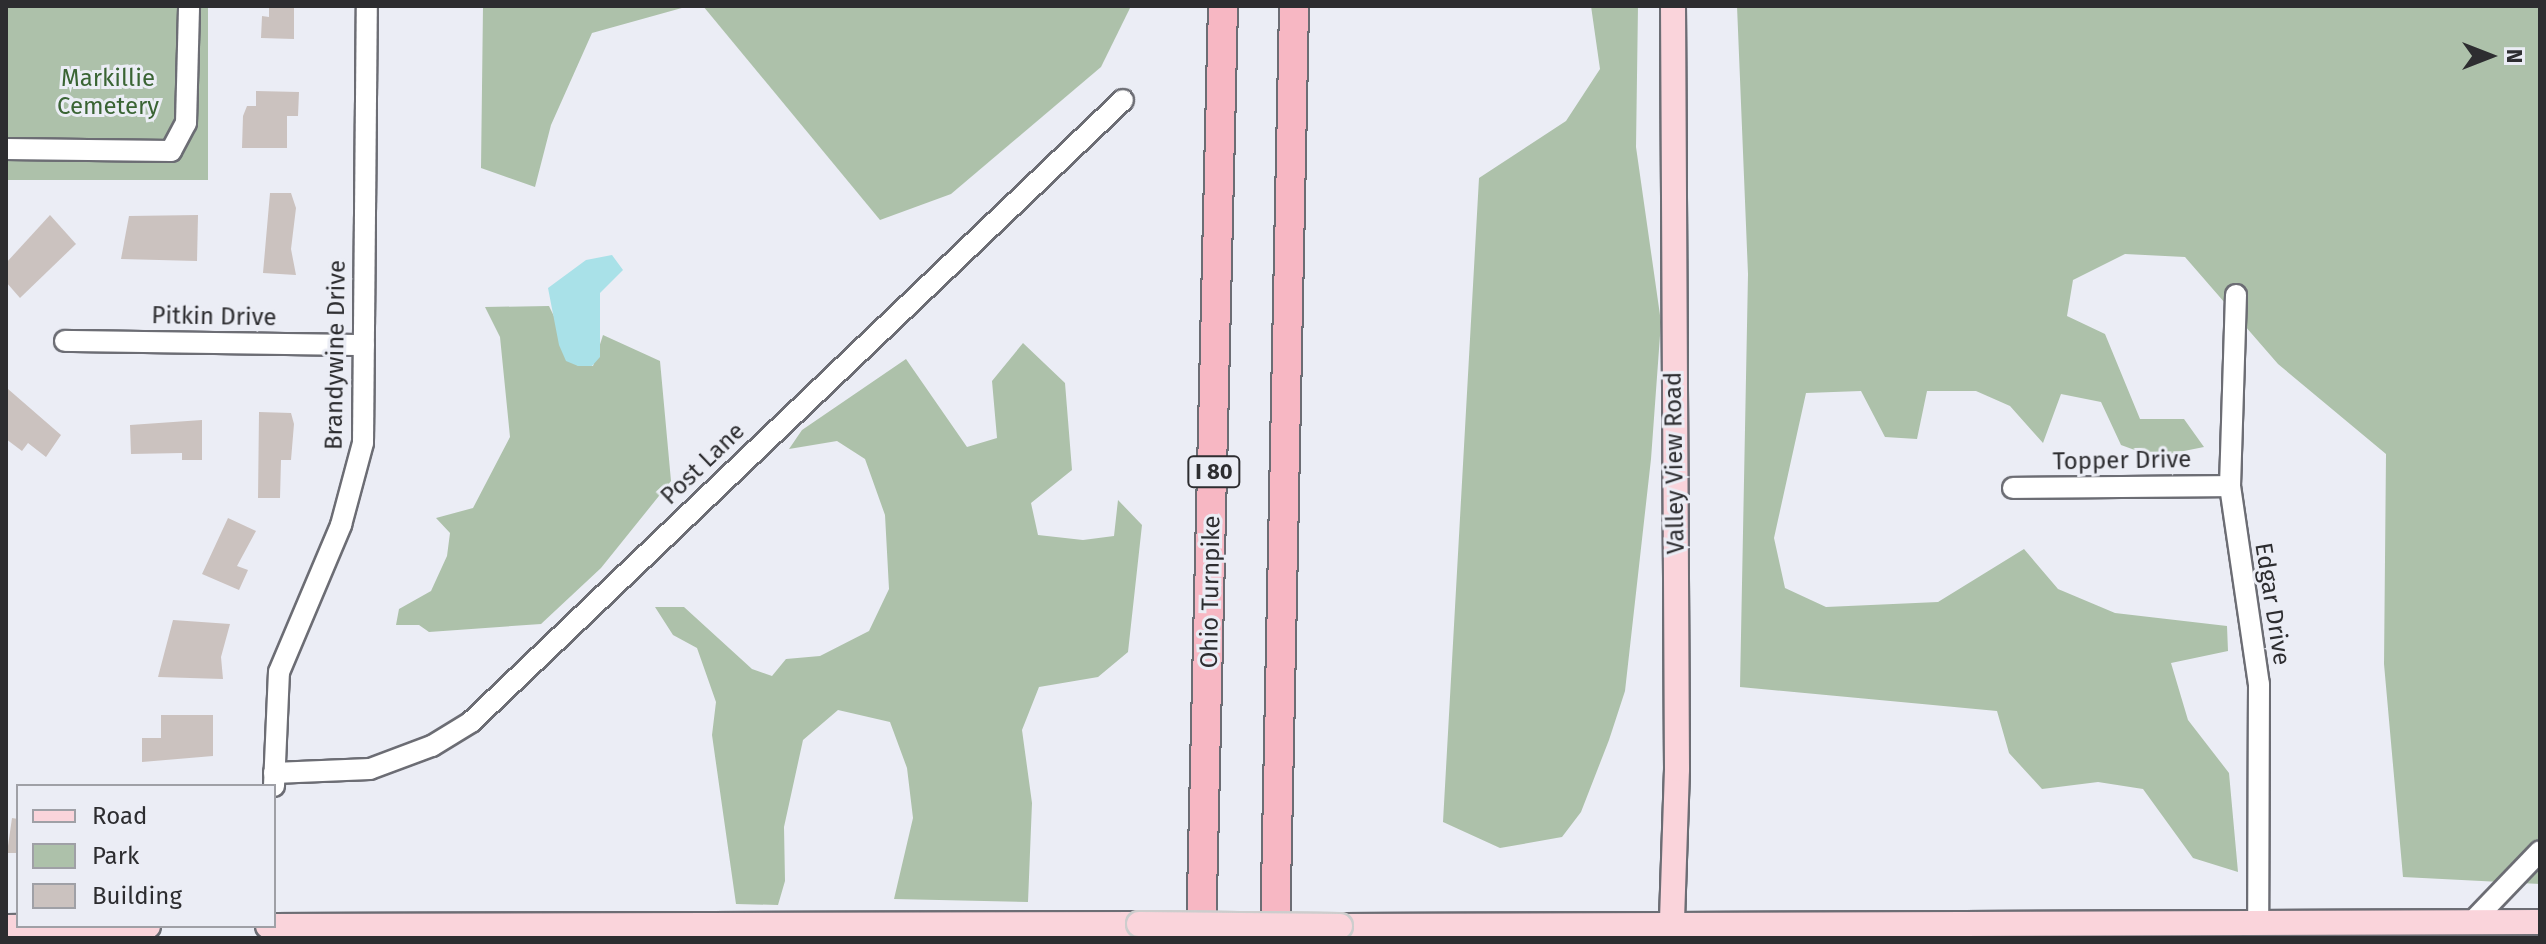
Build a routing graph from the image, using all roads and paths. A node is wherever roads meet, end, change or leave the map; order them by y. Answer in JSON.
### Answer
{"nodes":[{"id":1,"x":189,"y":6,"type":"edge"},
{"id":2,"x":367,"y":6,"type":"edge"},
{"id":3,"x":1223,"y":6,"type":"edge"},
{"id":4,"x":1294,"y":6,"type":"edge"},
{"id":5,"x":1673,"y":6,"type":"edge"},
{"id":6,"x":1123,"y":100,"type":"dead end"},
{"id":7,"x":6,"y":149,"type":"edge"},
{"id":8,"x":2236,"y":295,"type":"dead end"},
{"id":9,"x":65,"y":341,"type":"dead end"},
{"id":10,"x":364,"y":345,"type":"junction"},
{"id":11,"x":2230,"y":486,"type":"junction"},
{"id":12,"x":2013,"y":488,"type":"dead end"},
{"id":13,"x":274,"y":779,"type":"edge"},
{"id":14,"x":2540,"y":851,"type":"edge"},
{"id":15,"x":2258,"y":921,"type":"junction"},
{"id":16,"x":2472,"y":922,"type":"junction"},
{"id":17,"x":2540,"y":922,"type":"edge"},
{"id":18,"x":276,"y":926,"type":"edge"},
{"id":19,"x":1658,"y":926,"type":"edge"},
{"id":20,"x":1942,"y":930,"type":"edge"},
{"id":21,"x":1201,"y":938,"type":"edge"},
{"id":22,"x":1275,"y":938,"type":"edge"}],
"edges":[{"from":1,"to":7,"type":"street"},
{"from":2,"to":10,"type":"street","name":"Brandywine Drive"},
{"from":3,"to":21,"type":"highway","name":"Ohio Turnpike","number":"I 80"},
{"from":4,"to":22,"type":"highway"},
{"from":5,"to":19,"type":"main road","name":"Valley View Road"},
{"from":6,"to":13,"type":"street","name":"Post Lane"},
{"from":8,"to":11,"type":"street","name":"Edgar Drive"},
{"from":9,"to":10,"type":"street","name":"Pitkin Drive"},
{"from":10,"to":13,"type":"street","name":"Brandywine Drive"},
{"from":11,"to":12,"type":"street","name":"Topper Drive"},
{"from":11,"to":15,"type":"street","name":"Edgar Drive"},
{"from":14,"to":16,"type":"street"},
{"from":15,"to":16,"type":"main road"},
{"from":15,"to":20,"type":"main road"},
{"from":16,"to":17,"type":"main road"},
{"from":18,"to":19,"type":"main road","bridge":true},
{"from":19,"to":20,"type":"main road"}]}
